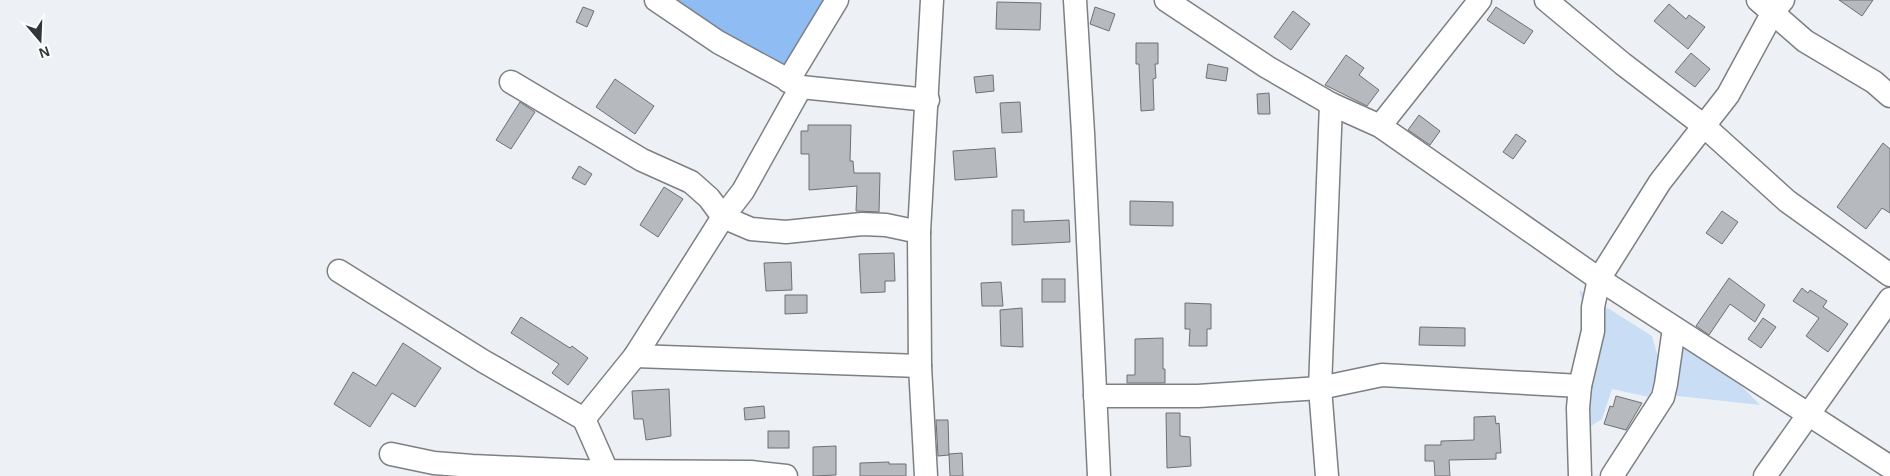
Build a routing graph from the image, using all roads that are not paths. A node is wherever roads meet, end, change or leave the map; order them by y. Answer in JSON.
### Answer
{"nodes":[{"id":1,"x":656,"y":0,"type":"edge"},
{"id":2,"x":837,"y":0,"type":"edge"},
{"id":3,"x":932,"y":0,"type":"edge"},
{"id":4,"x":1075,"y":0,"type":"edge"},
{"id":5,"x":1166,"y":0,"type":"edge"},
{"id":6,"x":1480,"y":0,"type":"edge"},
{"id":7,"x":1546,"y":0,"type":"edge"},
{"id":8,"x":1771,"y":4,"type":"edge"},
{"id":9,"x":511,"y":82,"type":"dead end"},
{"id":10,"x":794,"y":84,"type":"junction"},
{"id":11,"x":1890,"y":96,"type":"edge"},
{"id":12,"x":928,"y":100,"type":"junction"},
{"id":13,"x":1331,"y":104,"type":"junction"},
{"id":14,"x":1380,"y":126,"type":"junction"},
{"id":15,"x":1704,"y":126,"type":"junction"},
{"id":16,"x":723,"y":217,"type":"junction"},
{"id":17,"x":919,"y":232,"type":"junction"},
{"id":18,"x":339,"y":271,"type":"dead end"},
{"id":19,"x":1890,"y":275,"type":"edge"},
{"id":20,"x":1599,"y":279,"type":"junction"},
{"id":21,"x":1890,"y":299,"type":"edge"},
{"id":22,"x":1674,"y":328,"type":"junction"},
{"id":23,"x":635,"y":356,"type":"junction"},
{"id":24,"x":920,"y":366,"type":"junction"},
{"id":25,"x":1580,"y":386,"type":"junction"},
{"id":26,"x":1320,"y":388,"type":"junction"},
{"id":27,"x":1095,"y":396,"type":"junction"},
{"id":28,"x":1808,"y":414,"type":"junction"},
{"id":29,"x":584,"y":419,"type":"junction"},
{"id":30,"x":391,"y":454,"type":"dead end"},
{"id":31,"x":1890,"y":467,"type":"edge"},
{"id":32,"x":607,"y":471,"type":"junction"},
{"id":33,"x":786,"y":476,"type":"edge"},
{"id":34,"x":926,"y":476,"type":"edge"},
{"id":35,"x":1098,"y":476,"type":"edge"},
{"id":36,"x":1328,"y":476,"type":"edge"},
{"id":37,"x":1580,"y":476,"type":"edge"},
{"id":38,"x":1612,"y":476,"type":"edge"},
{"id":39,"x":1765,"y":476,"type":"edge"}],
"edges":[{"from":1,"to":10,"type":"street"},
{"from":2,"to":10,"type":"street"},
{"from":3,"to":12,"type":"street"},
{"from":4,"to":27,"type":"street"},
{"from":5,"to":13,"type":"street"},
{"from":6,"to":14,"type":"street"},
{"from":7,"to":15,"type":"street"},
{"from":8,"to":11,"type":"street"},
{"from":8,"to":15,"type":"street"},
{"from":9,"to":16,"type":"street"},
{"from":10,"to":12,"type":"street"},
{"from":10,"to":16,"type":"street"},
{"from":12,"to":17,"type":"street"},
{"from":13,"to":14,"type":"street"},
{"from":13,"to":26,"type":"street"},
{"from":14,"to":20,"type":"street"},
{"from":15,"to":19,"type":"street"},
{"from":15,"to":20,"type":"street"},
{"from":16,"to":17,"type":"street"},
{"from":16,"to":23,"type":"street"},
{"from":17,"to":24,"type":"street"},
{"from":18,"to":29,"type":"street"},
{"from":20,"to":22,"type":"street"},
{"from":20,"to":25,"type":"street"},
{"from":21,"to":28,"type":"street"},
{"from":22,"to":28,"type":"street"},
{"from":22,"to":38,"type":"street"},
{"from":23,"to":24,"type":"street"},
{"from":23,"to":29,"type":"street"},
{"from":24,"to":34,"type":"street"},
{"from":25,"to":26,"type":"street"},
{"from":25,"to":37,"type":"street"},
{"from":26,"to":27,"type":"street"},
{"from":26,"to":36,"type":"street"},
{"from":27,"to":35,"type":"street"},
{"from":28,"to":31,"type":"street"},
{"from":28,"to":39,"type":"street"},
{"from":29,"to":32,"type":"street"},
{"from":30,"to":32,"type":"street"},
{"from":32,"to":33,"type":"street"}]}
